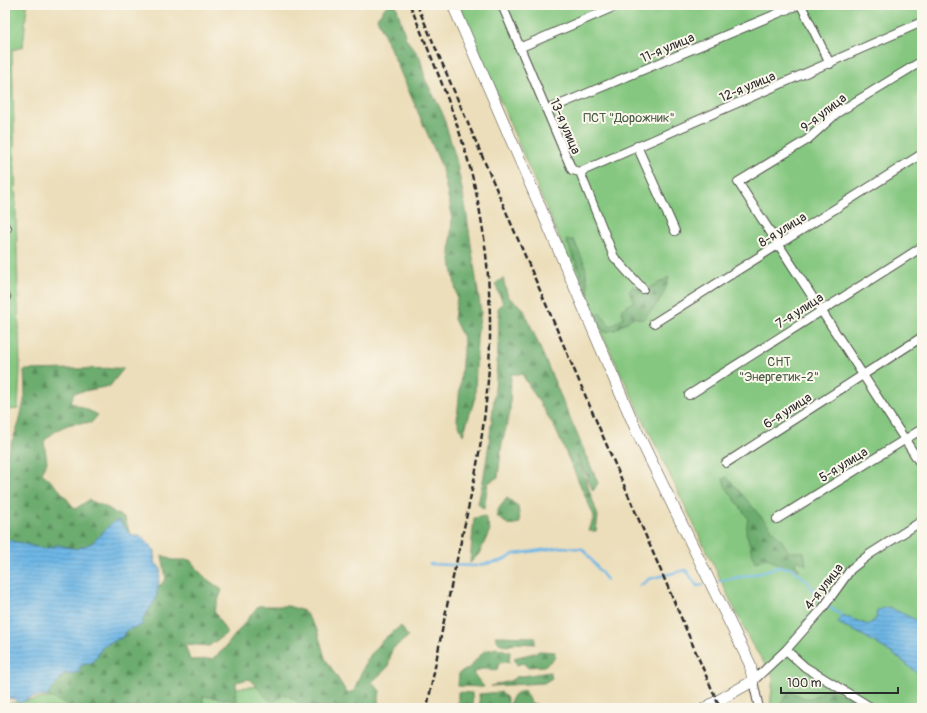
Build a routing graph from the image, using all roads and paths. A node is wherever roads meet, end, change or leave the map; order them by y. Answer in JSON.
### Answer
{"nodes":[{"id":1,"x":453,"y":5,"type":"edge"},
{"id":2,"x":502,"y":5,"type":"edge"},
{"id":3,"x":618,"y":5,"type":"edge"},
{"id":4,"x":798,"y":5,"type":"edge"},
{"id":5,"x":801,"y":5,"type":"edge"},
{"id":6,"x":922,"y":22,"type":"edge"},
{"id":7,"x":519,"y":48,"type":"junction"},
{"id":8,"x":922,"y":61,"type":"edge"},
{"id":9,"x":830,"y":64,"type":"junction"},
{"id":10,"x":547,"y":110,"type":"junction"},
{"id":11,"x":638,"y":146,"type":"junction"},
{"id":12,"x":922,"y":154,"type":"edge"},
{"id":13,"x":580,"y":172,"type":"junction"},
{"id":14,"x":675,"y":231,"type":"dead end"},
{"id":15,"x":778,"y":246,"type":"junction"},
{"id":16,"x":922,"y":247,"type":"edge"},
{"id":17,"x":642,"y":289,"type":"dead end"},
{"id":18,"x":821,"y":310,"type":"junction"},
{"id":19,"x":654,"y":323,"type":"dead end"},
{"id":20,"x":922,"y":337,"type":"edge"},
{"id":21,"x":864,"y":375,"type":"junction"},
{"id":22,"x":689,"y":395,"type":"dead end"},
{"id":23,"x":922,"y":429,"type":"edge"},
{"id":24,"x":906,"y":439,"type":"junction"},
{"id":25,"x":726,"y":463,"type":"dead end"},
{"id":26,"x":922,"y":466,"type":"edge"},
{"id":27,"x":777,"y":519,"type":"dead end"},
{"id":28,"x":922,"y":521,"type":"edge"},
{"id":29,"x":786,"y":650,"type":"junction"},
{"id":30,"x":753,"y":681,"type":"junction"},
{"id":31,"x":705,"y":708,"type":"edge"},
{"id":32,"x":759,"y":708,"type":"edge"},
{"id":33,"x":872,"y":708,"type":"edge"}],
"edges":[{"from":1,"to":30,"type":"street"},
{"from":2,"to":7,"type":"street","name":"13-я улица"},
{"from":3,"to":7,"type":"street"},
{"from":4,"to":10,"type":"street","name":"11-я улица"},
{"from":5,"to":9,"type":"street"},
{"from":6,"to":9,"type":"street","name":"12-я улица"},
{"from":7,"to":10,"type":"street","name":"13-я улица"},
{"from":8,"to":15,"type":"street","name":"9-я улица"},
{"from":9,"to":11,"type":"street","name":"12-я улица"},
{"from":10,"to":13,"type":"street","name":"13-я улица"},
{"from":11,"to":13,"type":"street","name":"12-я улица"},
{"from":11,"to":14,"type":"street"},
{"from":12,"to":15,"type":"street","name":"8-я улица"},
{"from":13,"to":17,"type":"street","name":"13-я улица"},
{"from":15,"to":18,"type":"street"},
{"from":15,"to":19,"type":"street","name":"8-я улица"},
{"from":16,"to":18,"type":"street","name":"7-я улица"},
{"from":18,"to":21,"type":"street"},
{"from":18,"to":22,"type":"street","name":"7-я улица"},
{"from":20,"to":21,"type":"street","name":"6-я улица"},
{"from":21,"to":24,"type":"street"},
{"from":21,"to":25,"type":"street","name":"6-я улица"},
{"from":23,"to":24,"type":"street","name":"5-я улица"},
{"from":24,"to":26,"type":"street"},
{"from":24,"to":27,"type":"street","name":"5-я улица"},
{"from":28,"to":29,"type":"street","name":"4-я улица"},
{"from":29,"to":30,"type":"street","name":"4-я улица"},
{"from":29,"to":33,"type":"street"},
{"from":30,"to":31,"type":"street"},
{"from":30,"to":32,"type":"street"}]}
